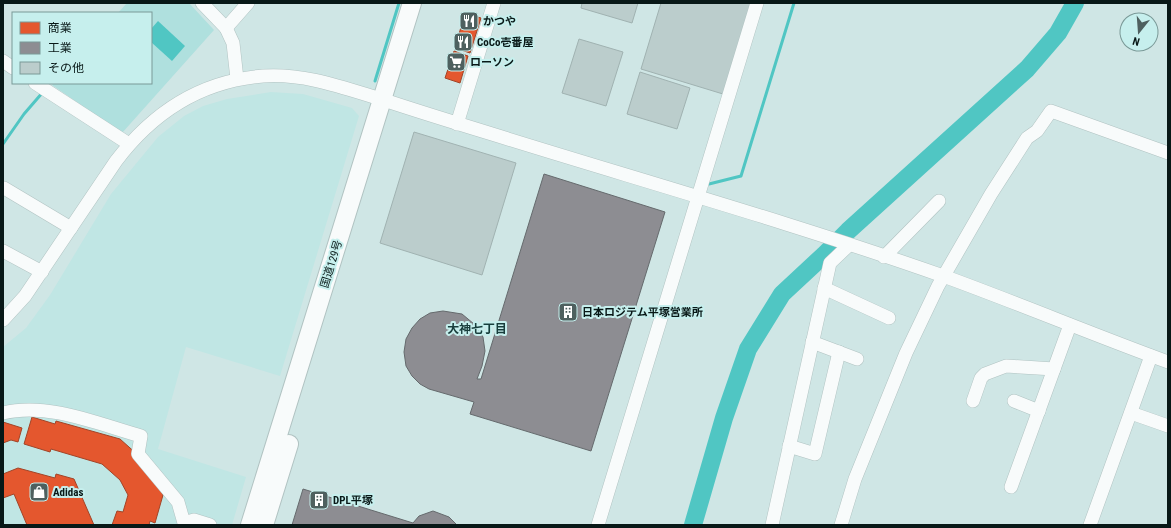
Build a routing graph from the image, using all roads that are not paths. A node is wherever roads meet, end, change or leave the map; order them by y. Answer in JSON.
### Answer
{"nodes":[{"id":1,"x":202,"y":3,"type":"edge"},
{"id":2,"x":248,"y":3,"type":"edge"},
{"id":3,"x":412,"y":3,"type":"edge"},
{"id":4,"x":424,"y":3,"type":"edge"},
{"id":5,"x":494,"y":3,"type":"edge"},
{"id":6,"x":758,"y":3,"type":"edge"},
{"id":7,"x":226,"y":28,"type":"junction"},
{"id":8,"x":237,"y":79,"type":"junction"},
{"id":9,"x":37,"y":84,"type":"edge"},
{"id":10,"x":387,"y":101,"type":"junction"},
{"id":11,"x":457,"y":124,"type":"junction"},
{"id":12,"x":129,"y":144,"type":"junction"},
{"id":13,"x":1168,"y":153,"type":"edge"},
{"id":14,"x":4,"y":188,"type":"edge"},
{"id":15,"x":698,"y":198,"type":"junction"},
{"id":16,"x":939,"y":200,"type":"dead end"},
{"id":17,"x":71,"y":228,"type":"junction"},
{"id":18,"x":848,"y":245,"type":"junction"},
{"id":19,"x":3,"y":251,"type":"edge"},
{"id":20,"x":884,"y":257,"type":"junction"},
{"id":21,"x":42,"y":272,"type":"junction"},
{"id":22,"x":943,"y":276,"type":"junction"},
{"id":23,"x":824,"y":288,"type":"junction"},
{"id":24,"x":889,"y":318,"type":"dead end"},
{"id":25,"x":3,"y":320,"type":"edge"},
{"id":26,"x":1070,"y":325,"type":"junction"},
{"id":27,"x":812,"y":342,"type":"junction"},
{"id":28,"x":839,"y":352,"type":"junction"},
{"id":29,"x":1151,"y":356,"type":"junction"},
{"id":30,"x":857,"y":359,"type":"dead end"},
{"id":31,"x":1168,"y":362,"type":"edge"},
{"id":32,"x":1054,"y":369,"type":"junction"},
{"id":33,"x":973,"y":401,"type":"dead end"},
{"id":34,"x":1014,"y":401,"type":"dead end"},
{"id":35,"x":1039,"y":411,"type":"junction"},
{"id":36,"x":1131,"y":412,"type":"junction"},
{"id":37,"x":3,"y":413,"type":"edge"},
{"id":38,"x":1168,"y":426,"type":"edge"},
{"id":39,"x":789,"y":446,"type":"junction"},
{"id":40,"x":1011,"y":487,"type":"dead end"},
{"id":41,"x":210,"y":525,"type":"edge"},
{"id":42,"x":250,"y":525,"type":"edge"},
{"id":43,"x":264,"y":525,"type":"edge"},
{"id":44,"x":598,"y":525,"type":"edge"},
{"id":45,"x":772,"y":525,"type":"edge"},
{"id":46,"x":842,"y":525,"type":"edge"},
{"id":47,"x":1090,"y":525,"type":"edge"}],
"edges":[{"from":1,"to":7,"type":"street"},
{"from":2,"to":7,"type":"street"},
{"from":3,"to":10,"type":"highway","name":"国道129号"},
{"from":4,"to":10,"type":"highway","name":"国道129号"},
{"from":5,"to":11,"type":"street"},
{"from":6,"to":15,"type":"street"},
{"from":7,"to":8,"type":"street"},
{"from":8,"to":10,"type":"street"},
{"from":8,"to":12,"type":"street"},
{"from":9,"to":12,"type":"street"},
{"from":10,"to":11,"type":"street"},
{"from":10,"to":42,"type":"highway","name":"国道129号"},
{"from":10,"to":43,"type":"highway","name":"国道129号"},
{"from":11,"to":15,"type":"street"},
{"from":12,"to":17,"type":"street"},
{"from":13,"to":22,"type":"street"},
{"from":14,"to":17,"type":"street"},
{"from":15,"to":18,"type":"street"},
{"from":15,"to":44,"type":"street"},
{"from":16,"to":20,"type":"street"},
{"from":17,"to":21,"type":"street"},
{"from":18,"to":20,"type":"street"},
{"from":18,"to":23,"type":"street"},
{"from":19,"to":21,"type":"street"},
{"from":20,"to":22,"type":"street"},
{"from":21,"to":25,"type":"street"},
{"from":22,"to":26,"type":"street"},
{"from":22,"to":46,"type":"street"},
{"from":23,"to":24,"type":"street"},
{"from":23,"to":27,"type":"street"},
{"from":26,"to":29,"type":"street"},
{"from":26,"to":32,"type":"street"},
{"from":27,"to":28,"type":"street"},
{"from":27,"to":39,"type":"street"},
{"from":28,"to":30,"type":"street"},
{"from":28,"to":39,"type":"street"},
{"from":29,"to":31,"type":"street"},
{"from":29,"to":36,"type":"street"},
{"from":32,"to":33,"type":"street"},
{"from":32,"to":35,"type":"street"},
{"from":34,"to":35,"type":"street"},
{"from":35,"to":40,"type":"street"},
{"from":36,"to":38,"type":"street"},
{"from":36,"to":47,"type":"street"},
{"from":37,"to":41,"type":"street"},
{"from":39,"to":45,"type":"street"}]}
